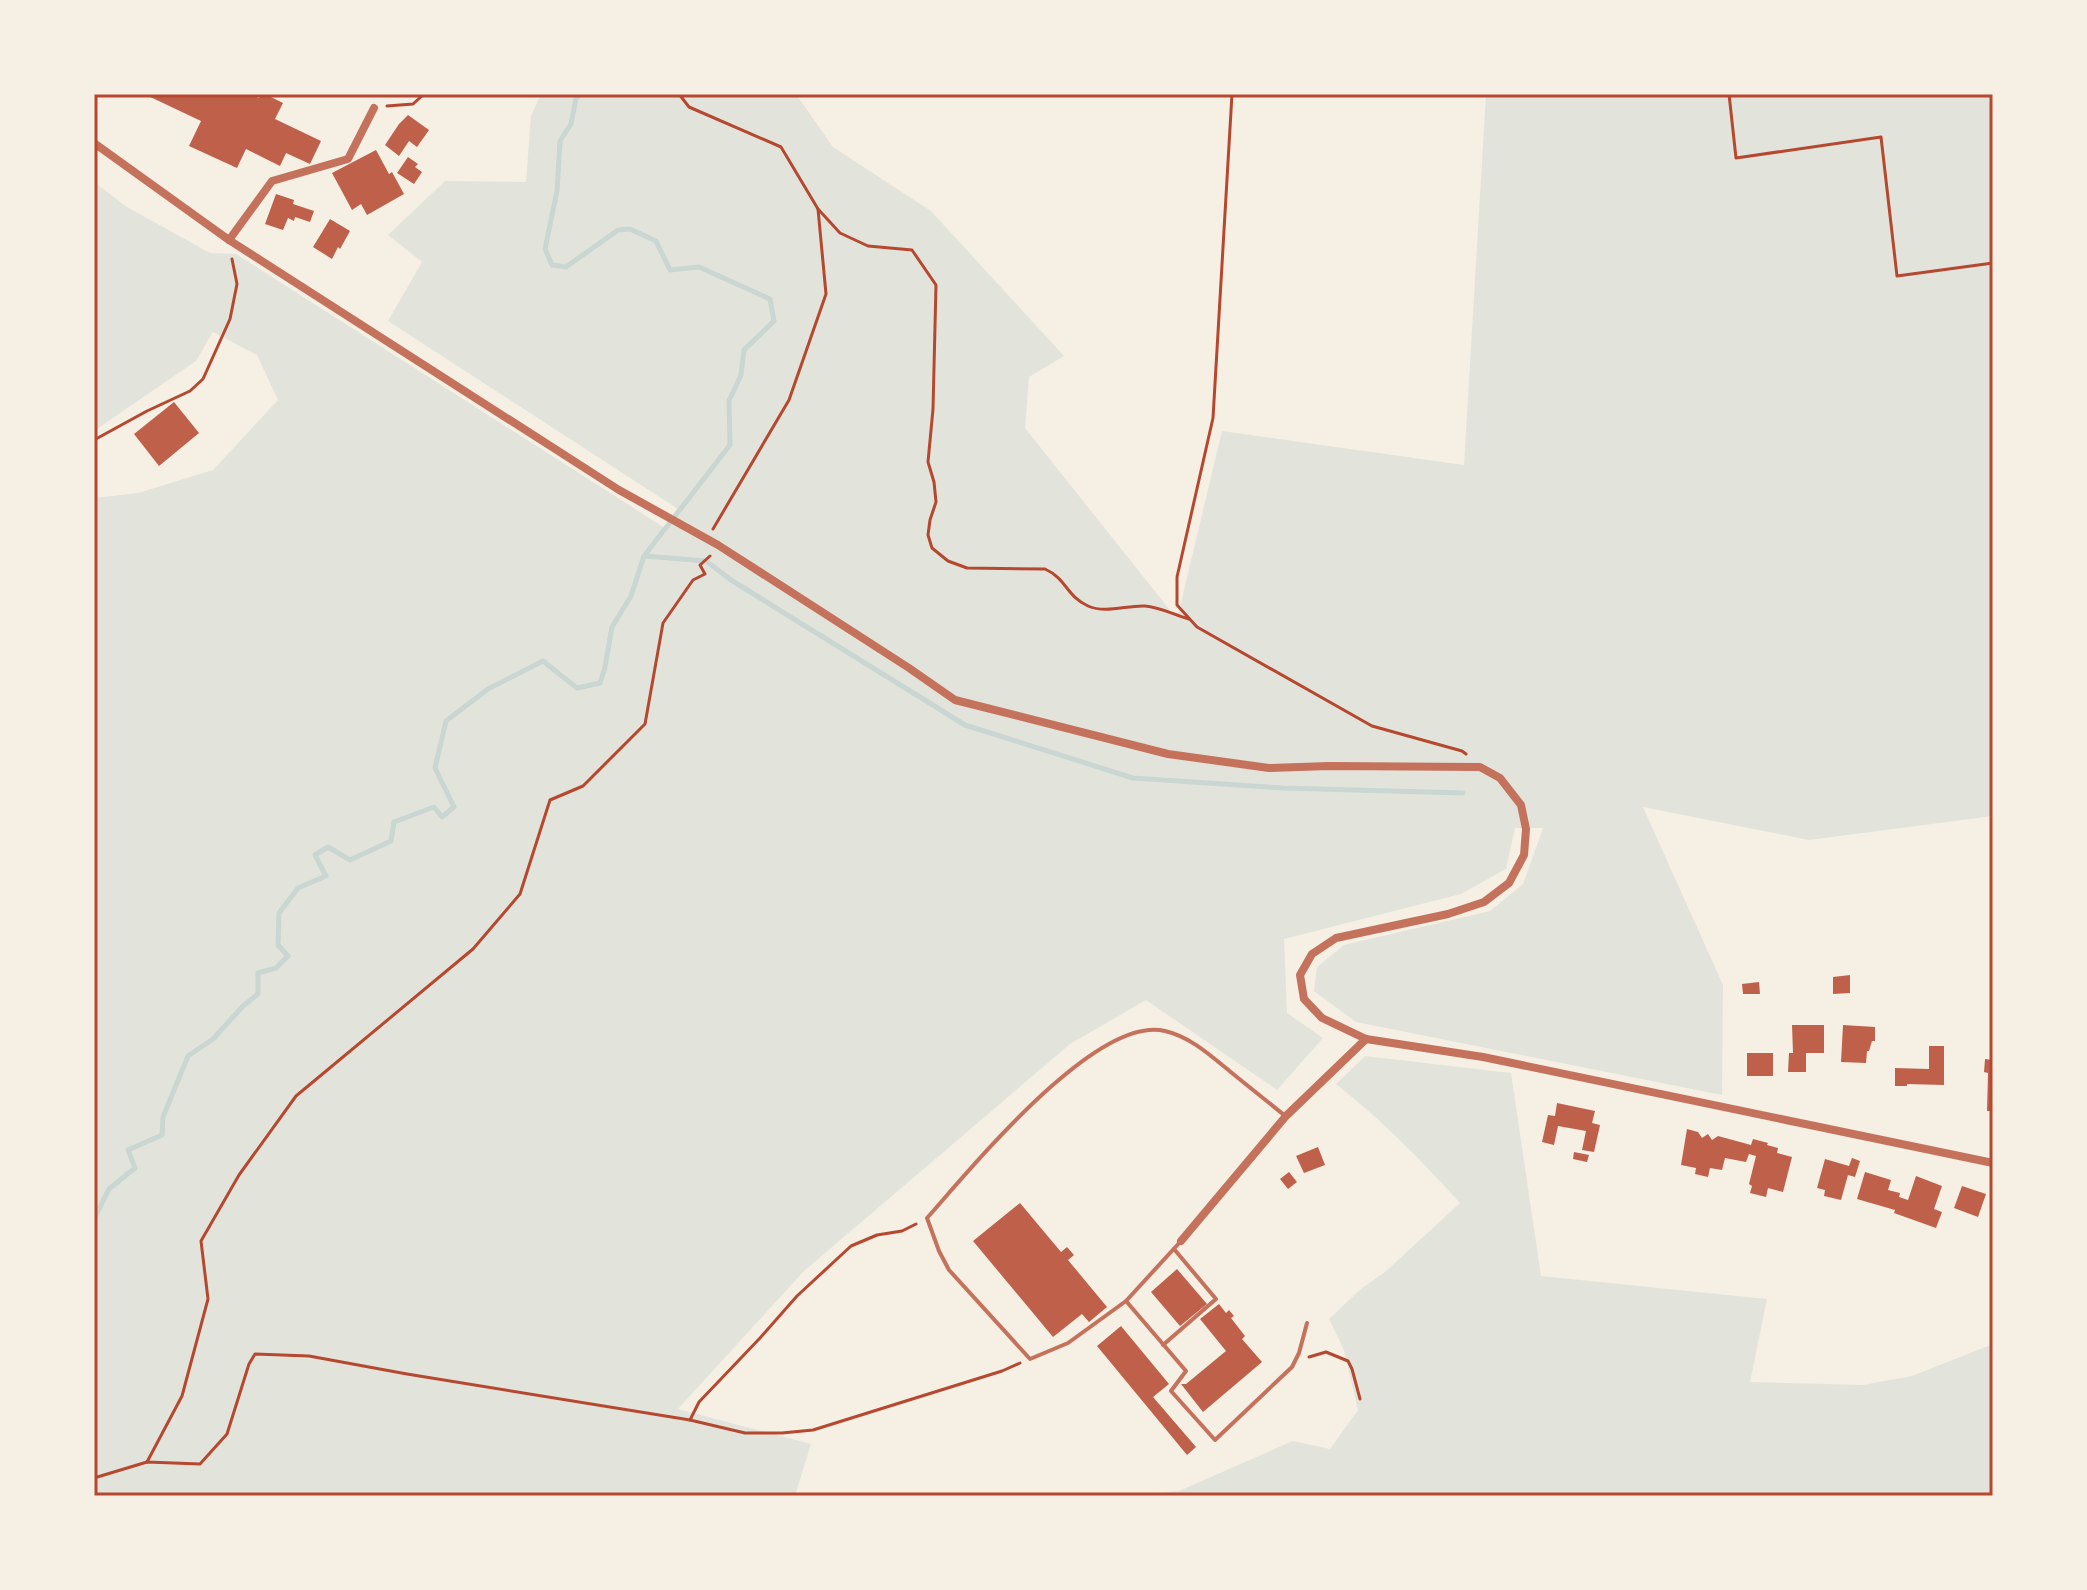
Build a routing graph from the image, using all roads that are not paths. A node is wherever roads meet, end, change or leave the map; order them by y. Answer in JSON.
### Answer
{"nodes":[{"id":1,"x":374,"y":108,"type":"road end"},
{"id":2,"x":94,"y":143,"type":"edge"},
{"id":3,"x":229,"y":240,"type":"junction"},
{"id":4,"x":1366,"y":1039,"type":"junction"},
{"id":5,"x":1286,"y":1116,"type":"junction"},
{"id":6,"x":1993,"y":1163,"type":"edge"},
{"id":7,"x":1181,"y":1241,"type":"joint"},
{"id":8,"x":1174,"y":1249,"type":"junction"},
{"id":9,"x":1126,"y":1301,"type":"junction"},
{"id":10,"x":1307,"y":1323,"type":"dead end"},
{"id":11,"x":1163,"y":1345,"type":"junction"}],
"edges":[{"from":1,"to":3,"type":"street"},
{"from":2,"to":3,"type":"street"},
{"from":3,"to":4,"type":"street"},
{"from":4,"to":5,"type":"street"},
{"from":4,"to":6,"type":"street"},
{"from":5,"to":7,"type":"street"},
{"from":5,"to":9,"type":"lane"},
{"from":7,"to":8,"type":"lane"},
{"from":8,"to":9,"type":"lane"},
{"from":8,"to":11,"type":"lane"},
{"from":9,"to":11,"type":"lane"},
{"from":10,"to":11,"type":"lane"}]}
